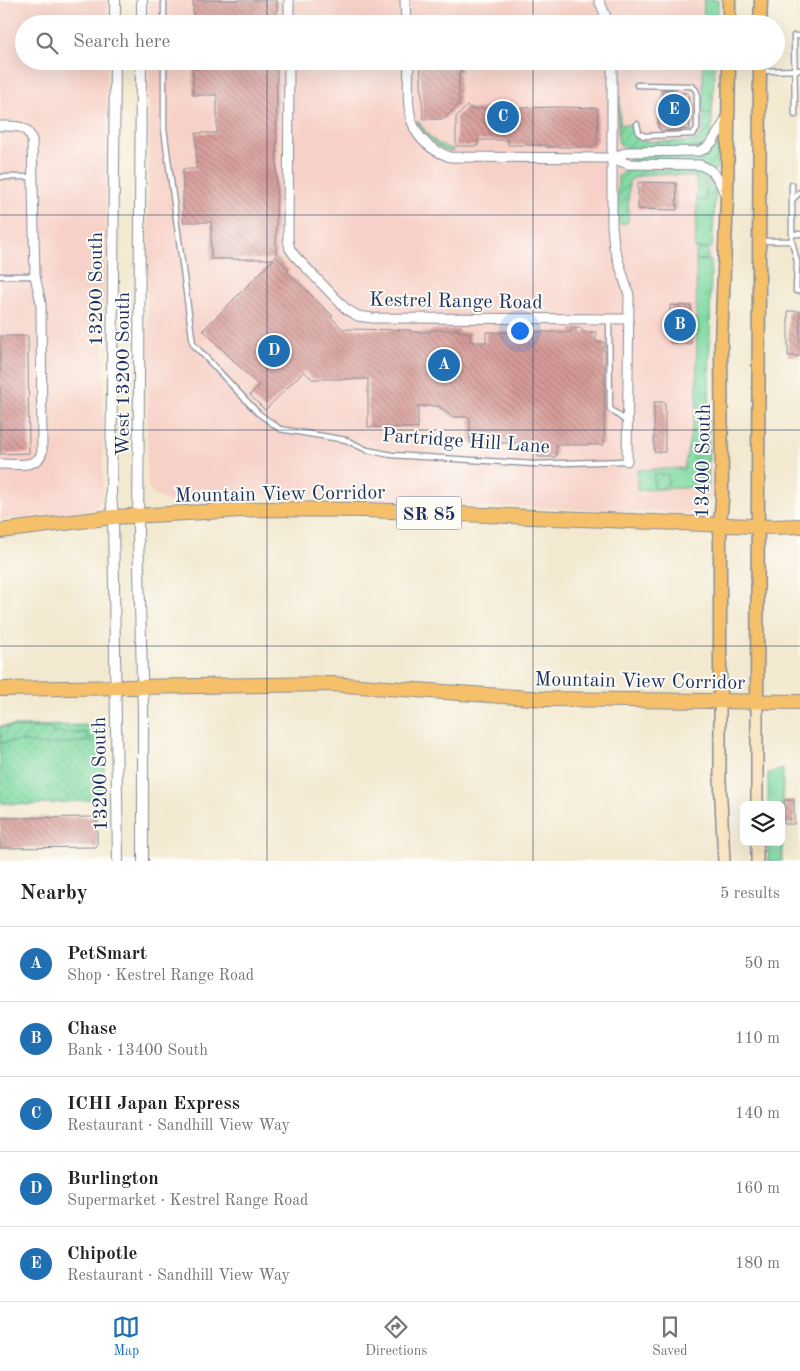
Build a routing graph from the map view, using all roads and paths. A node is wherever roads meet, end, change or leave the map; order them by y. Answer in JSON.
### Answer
{"nodes":[{"id":1,"x":115,"y":0,"type":"edge"},
{"id":2,"x":142,"y":0,"type":"edge"},
{"id":3,"x":164,"y":0,"type":"edge"},
{"id":4,"x":289,"y":0,"type":"edge"},
{"id":5,"x":405,"y":0,"type":"edge"},
{"id":6,"x":599,"y":0,"type":"edge"},
{"id":7,"x":729,"y":0,"type":"edge"},
{"id":8,"x":760,"y":0,"type":"edge"},
{"id":9,"x":115,"y":15,"type":"edge"},
{"id":10,"x":142,"y":15,"type":"edge"},
{"id":11,"x":164,"y":15,"type":"edge"},
{"id":12,"x":289,"y":15,"type":"edge"},
{"id":13,"x":406,"y":15,"type":"edge"},
{"id":14,"x":605,"y":15,"type":"edge"},
{"id":15,"x":729,"y":15,"type":"edge"},
{"id":16,"x":760,"y":15,"type":"edge"},
{"id":17,"x":797,"y":36,"type":"edge"},
{"id":18,"x":114,"y":70,"type":"edge"},
{"id":19,"x":142,"y":70,"type":"edge"},
{"id":20,"x":164,"y":70,"type":"edge"},
{"id":21,"x":289,"y":70,"type":"edge"},
{"id":22,"x":409,"y":70,"type":"edge"},
{"id":23,"x":612,"y":70,"type":"edge"},
{"id":24,"x":729,"y":70,"type":"edge"},
{"id":25,"x":760,"y":70,"type":"edge"},
{"id":26,"x":797,"y":70,"type":"edge"},
{"id":27,"x":637,"y":85,"type":"dead end"},
{"id":28,"x":796,"y":115,"type":"dead end"},
{"id":29,"x":728,"y":116,"type":"junction"},
{"id":30,"x":637,"y":124,"type":"dead end"},
{"id":31,"x":0,"y":126,"type":"edge"},
{"id":32,"x":612,"y":158,"type":"junction"},
{"id":33,"x":0,"y":177,"type":"edge"},
{"id":34,"x":33,"y":177,"type":"junction"},
{"id":35,"x":792,"y":185,"type":"dead end"},
{"id":36,"x":800,"y":192,"type":"edge"},
{"id":37,"x":727,"y":198,"type":"junction"},
{"id":38,"x":792,"y":200,"type":"junction"},
{"id":39,"x":792,"y":211,"type":"junction"},
{"id":40,"x":800,"y":211,"type":"edge"},
{"id":41,"x":792,"y":234,"type":"junction"},
{"id":42,"x":800,"y":234,"type":"edge"},
{"id":43,"x":760,"y":241,"type":"junction"},
{"id":44,"x":792,"y":241,"type":"junction"},
{"id":45,"x":798,"y":262,"type":"edge"},
{"id":46,"x":0,"y":276,"type":"edge"},
{"id":47,"x":35,"y":276,"type":"junction"},
{"id":48,"x":800,"y":291,"type":"edge"},
{"id":49,"x":609,"y":319,"type":"junction"},
{"id":50,"x":629,"y":319,"type":"junction"},
{"id":51,"x":628,"y":423,"type":"junction"},
{"id":52,"x":627,"y":461,"type":"joint"},
{"id":53,"x":0,"y":464,"type":"edge"},
{"id":54,"x":139,"y":516,"type":"junction"},
{"id":55,"x":113,"y":517,"type":"junction"},
{"id":56,"x":720,"y":524,"type":"junction"},
{"id":57,"x":758,"y":526,"type":"junction"},
{"id":58,"x":800,"y":526,"type":"edge"},
{"id":59,"x":0,"y":530,"type":"edge"},
{"id":60,"x":116,"y":687,"type":"junction"},
{"id":61,"x":142,"y":687,"type":"junction"},
{"id":62,"x":0,"y":689,"type":"edge"},
{"id":63,"x":720,"y":701,"type":"junction"},
{"id":64,"x":757,"y":702,"type":"junction"},
{"id":65,"x":800,"y":702,"type":"edge"},
{"id":66,"x":757,"y":801,"type":"edge"},
{"id":67,"x":757,"y":846,"type":"edge"},
{"id":68,"x":118,"y":861,"type":"edge"},
{"id":69,"x":143,"y":861,"type":"edge"},
{"id":70,"x":724,"y":861,"type":"edge"},
{"id":71,"x":757,"y":861,"type":"edge"}],
"edges":[{"from":1,"to":9,"type":"street"},
{"from":2,"to":10,"type":"street"},
{"from":3,"to":11,"type":"lane"},
{"from":4,"to":12,"type":"street"},
{"from":5,"to":13,"type":"street"},
{"from":6,"to":14,"type":"street"},
{"from":7,"to":15,"type":"main road"},
{"from":8,"to":16,"type":"main road"},
{"from":17,"to":26,"type":"lane"},
{"from":18,"to":55,"type":"street","name":"13200 South"},
{"from":19,"to":54,"type":"street","name":"West 13200 South"},
{"from":20,"to":52,"type":"lane","name":"Partridge Hill Lane"},
{"from":21,"to":49,"type":"street","name":"Kestrel Range Road"},
{"from":22,"to":32,"type":"street"},
{"from":23,"to":32,"type":"street","name":"Partridge Hill Lane"},
{"from":24,"to":29,"type":"main road","name":"13400 South"},
{"from":25,"to":43,"type":"main road"},
{"from":26,"to":28,"type":"lane"},
{"from":27,"to":30,"type":"lane"},
{"from":29,"to":32,"type":"street"},
{"from":29,"to":37,"type":"main road","name":"13400 South"},
{"from":31,"to":34,"type":"street"},
{"from":32,"to":37,"type":"street"},
{"from":32,"to":50,"type":"street","name":"Partridge Hill Lane"},
{"from":33,"to":34,"type":"lane"},
{"from":34,"to":47,"type":"street"},
{"from":35,"to":38,"type":"lane"},
{"from":36,"to":38,"type":"lane"},
{"from":37,"to":56,"type":"main road","name":"13400 South"},
{"from":38,"to":39,"type":"lane"},
{"from":39,"to":40,"type":"lane"},
{"from":39,"to":41,"type":"lane"},
{"from":41,"to":42,"type":"lane"},
{"from":41,"to":44,"type":"lane"},
{"from":43,"to":44,"type":"lane"},
{"from":43,"to":57,"type":"main road"},
{"from":44,"to":45,"type":"lane"},
{"from":45,"to":48,"type":"lane"},
{"from":46,"to":47,"type":"lane"},
{"from":47,"to":53,"type":"street"},
{"from":49,"to":50,"type":"street","name":"Kestrel Range Road"},
{"from":49,"to":51,"type":"lane"},
{"from":50,"to":51,"type":"street","name":"Partridge Hill Lane"},
{"from":51,"to":52,"type":"street","name":"Partridge Hill Lane"},
{"from":54,"to":55,"type":"highway","name":"Mountain View Corridor","number":"SR 85"},
{"from":54,"to":56,"type":"highway","name":"Mountain View Corridor","number":"SR 85"},
{"from":54,"to":61,"type":"street","name":"West 13200 South"},
{"from":55,"to":59,"type":"highway","name":"Mountain View Corridor","number":"SR 85"},
{"from":55,"to":60,"type":"street"},
{"from":56,"to":57,"type":"highway","name":"Mountain View Corridor","number":"SR 85"},
{"from":56,"to":63,"type":"main road","name":"13400 South"},
{"from":57,"to":58,"type":"highway","name":"Mountain View Corridor","number":"SR 85"},
{"from":57,"to":64,"type":"main road"},
{"from":60,"to":61,"type":"highway","name":"Mountain View Corridor"},
{"from":60,"to":62,"type":"highway","name":"Mountain View Corridor"},
{"from":60,"to":68,"type":"street","name":"13200 South"},
{"from":61,"to":63,"type":"highway","name":"Mountain View Corridor"},
{"from":61,"to":69,"type":"street"},
{"from":63,"to":64,"type":"highway","name":"Mountain View Corridor"},
{"from":63,"to":70,"type":"main road","name":"13400 South"},
{"from":64,"to":65,"type":"highway","name":"Mountain View Corridor"},
{"from":64,"to":66,"type":"main road"},
{"from":67,"to":71,"type":"main road"}]}
